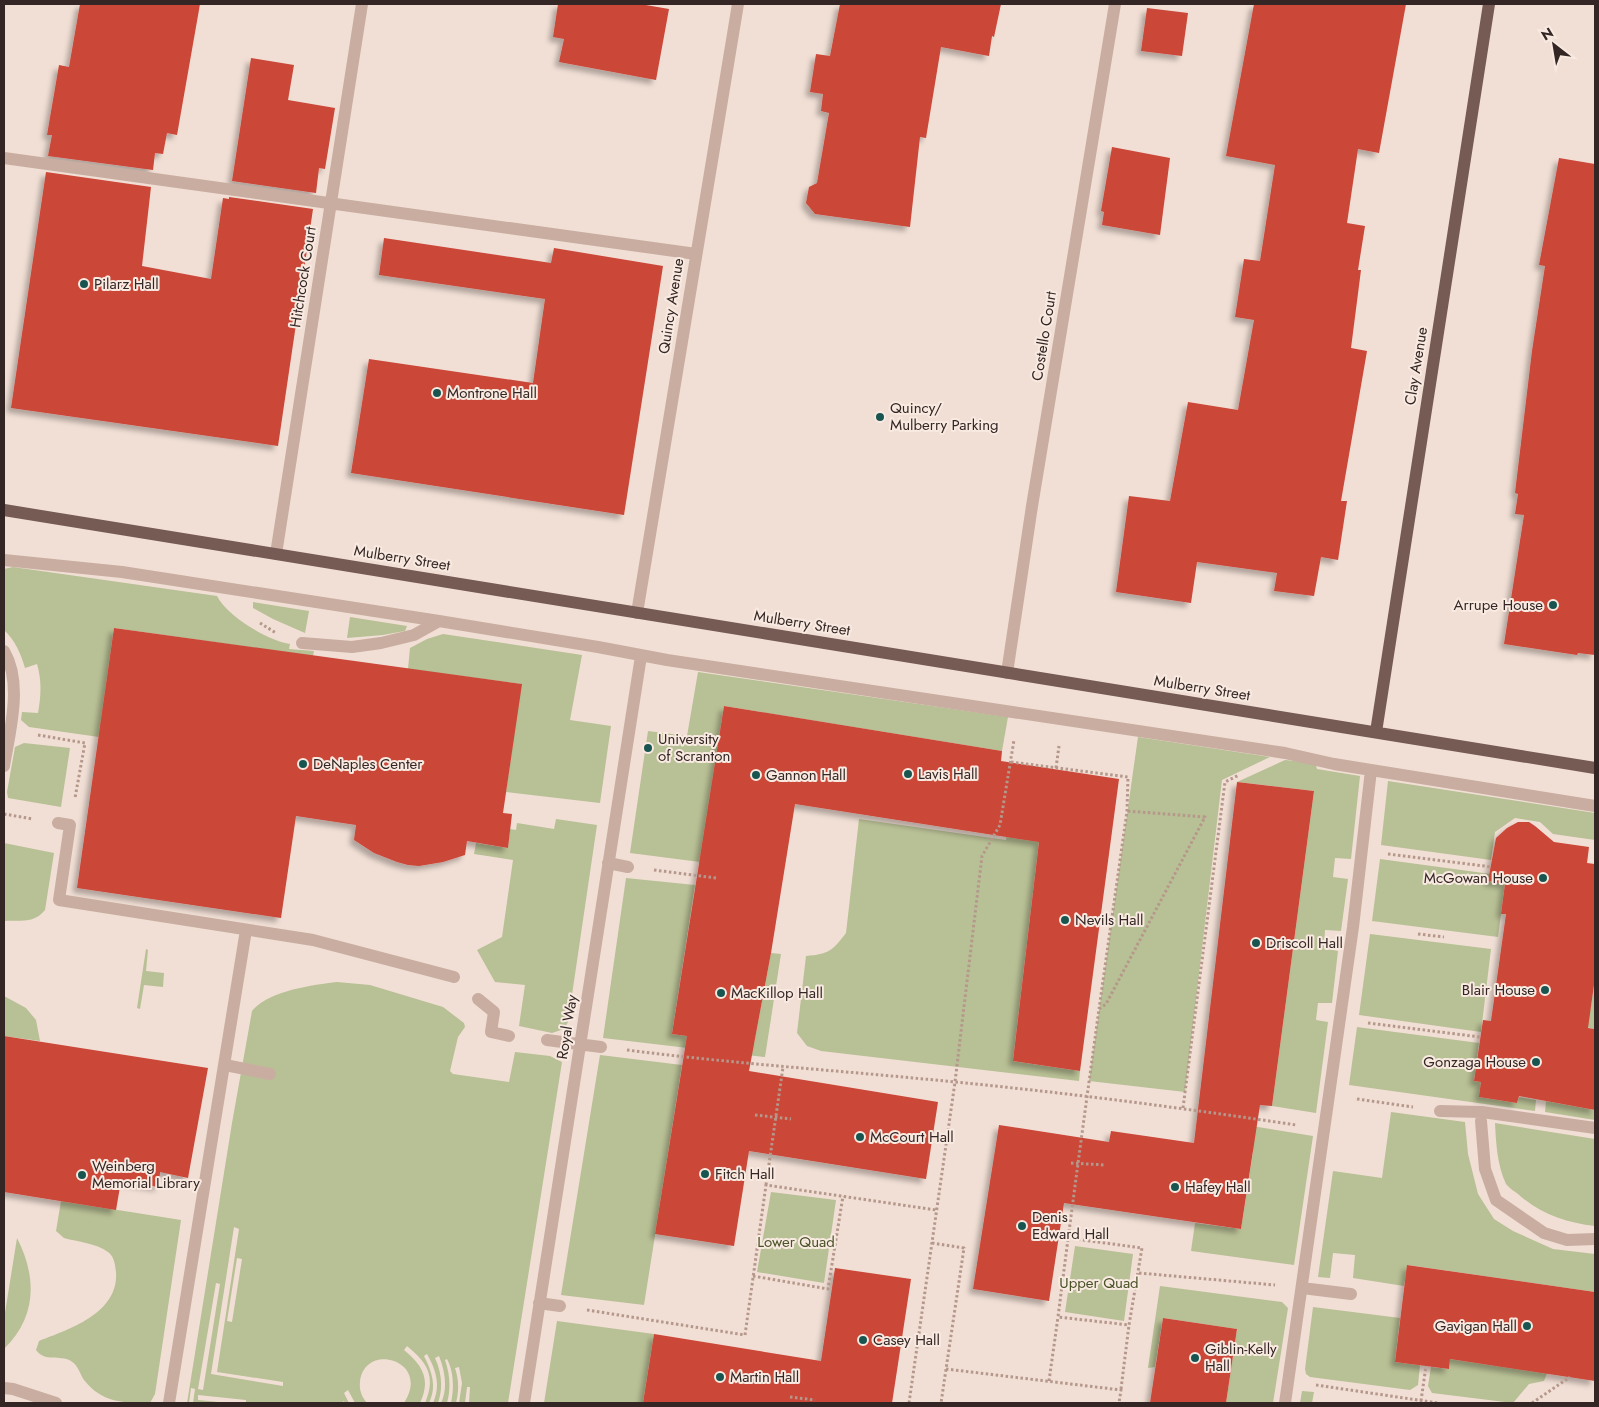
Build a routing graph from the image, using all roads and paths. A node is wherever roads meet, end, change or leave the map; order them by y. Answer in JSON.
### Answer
{"nodes":[{"id":1,"x":362,"y":4,"type":"edge"},
{"id":2,"x":738,"y":4,"type":"edge"},
{"id":3,"x":1115,"y":4,"type":"edge"},
{"id":4,"x":1489,"y":4,"type":"edge"},
{"id":5,"x":4,"y":158,"type":"edge"},
{"id":6,"x":330,"y":204,"type":"junction"},
{"id":7,"x":696,"y":254,"type":"junction"},
{"id":8,"x":4,"y":510,"type":"edge"},
{"id":9,"x":276,"y":554,"type":"junction"},
{"id":10,"x":4,"y":560,"type":"edge"},
{"id":11,"x":637,"y":613,"type":"junction"},
{"id":12,"x":439,"y":621,"type":"junction"},
{"id":13,"x":302,"y":643,"type":"dead end"},
{"id":14,"x":4,"y":650,"type":"edge"},
{"id":15,"x":641,"y":656,"type":"junction"},
{"id":16,"x":1007,"y":673,"type":"junction"},
{"id":17,"x":1019,"y":714,"type":"junction"},
{"id":18,"x":10,"y":731,"type":"junction"},
{"id":19,"x":1376,"y":732,"type":"junction"},
{"id":20,"x":1011,"y":762,"type":"junction"},
{"id":21,"x":4,"y":766,"type":"edge"},
{"id":22,"x":1595,"y":768,"type":"edge"},
{"id":23,"x":1371,"y":770,"type":"junction"},
{"id":24,"x":1242,"y":774,"type":"dead end"},
{"id":25,"x":1595,"y":806,"type":"edge"},
{"id":26,"x":1127,"y":811,"type":"junction"},
{"id":27,"x":64,"y":824,"type":"joint"},
{"id":28,"x":1417,"y":858,"type":"dead end"},
{"id":29,"x":608,"y":864,"type":"junction"},
{"id":30,"x":628,"y":867,"type":"dead end"},
{"id":31,"x":1492,"y":867,"type":"dead end"},
{"id":32,"x":670,"y":872,"type":"dead end"},
{"id":33,"x":716,"y":878,"type":"dead end"},
{"id":34,"x":246,"y":930,"type":"junction"},
{"id":35,"x":1418,"y":934,"type":"dead end"},
{"id":36,"x":1444,"y":937,"type":"dead end"},
{"id":37,"x":454,"y":977,"type":"dead end"},
{"id":38,"x":478,"y":999,"type":"dead end"},
{"id":39,"x":1099,"y":1009,"type":"junction"},
{"id":40,"x":1340,"y":1019,"type":"junction"},
{"id":41,"x":509,"y":1036,"type":"dead end"},
{"id":42,"x":1480,"y":1037,"type":"dead end"},
{"id":43,"x":547,"y":1040,"type":"dead end"},
{"id":44,"x":581,"y":1045,"type":"junction"},
{"id":45,"x":601,"y":1047,"type":"joint"},
{"id":46,"x":225,"y":1065,"type":"junction"},
{"id":47,"x":783,"y":1067,"type":"junction"},
{"id":48,"x":270,"y":1074,"type":"dead end"},
{"id":49,"x":955,"y":1082,"type":"junction"},
{"id":50,"x":1086,"y":1096,"type":"junction"},
{"id":51,"x":1348,"y":1098,"type":"dead end"},
{"id":52,"x":1183,"y":1108,"type":"junction"},
{"id":53,"x":1440,"y":1111,"type":"joint"},
{"id":54,"x":755,"y":1115,"type":"dead end"},
{"id":55,"x":791,"y":1119,"type":"dead end"},
{"id":56,"x":1481,"y":1121,"type":"dead end"},
{"id":57,"x":1595,"y":1128,"type":"edge"},
{"id":58,"x":1324,"y":1130,"type":"junction"},
{"id":59,"x":1070,"y":1163,"type":"dead end"},
{"id":60,"x":1105,"y":1165,"type":"dead end"},
{"id":61,"x":766,"y":1185,"type":"junction"},
{"id":62,"x":843,"y":1196,"type":"junction"},
{"id":63,"x":936,"y":1210,"type":"junction"},
{"id":64,"x":1068,"y":1238,"type":"junction"},
{"id":65,"x":1595,"y":1239,"type":"edge"},
{"id":66,"x":932,"y":1243,"type":"junction"},
{"id":67,"x":1139,"y":1273,"type":"junction"},
{"id":68,"x":753,"y":1276,"type":"junction"},
{"id":69,"x":1262,"y":1284,"type":"dead end"},
{"id":70,"x":1302,"y":1288,"type":"junction"},
{"id":71,"x":1350,"y":1294,"type":"dead end"},
{"id":72,"x":539,"y":1303,"type":"junction"},
{"id":73,"x":560,"y":1306,"type":"joint"},
{"id":74,"x":1058,"y":1317,"type":"junction"},
{"id":75,"x":1129,"y":1325,"type":"junction"},
{"id":76,"x":1426,"y":1366,"type":"dead end"},
{"id":77,"x":946,"y":1369,"type":"junction"},
{"id":78,"x":1570,"y":1377,"type":"dead end"},
{"id":79,"x":1049,"y":1382,"type":"junction"},
{"id":80,"x":4,"y":1388,"type":"edge"},
{"id":81,"x":1333,"y":1388,"type":"dead end"},
{"id":82,"x":1121,"y":1390,"type":"junction"},
{"id":83,"x":790,"y":1398,"type":"dead end"},
{"id":84,"x":815,"y":1400,"type":"dead end"},
{"id":85,"x":1421,"y":1401,"type":"junction"},
{"id":86,"x":56,"y":1403,"type":"edge"},
{"id":87,"x":169,"y":1403,"type":"edge"},
{"id":88,"x":524,"y":1403,"type":"edge"},
{"id":89,"x":909,"y":1403,"type":"edge"},
{"id":90,"x":941,"y":1403,"type":"edge"},
{"id":91,"x":1119,"y":1403,"type":"edge"},
{"id":92,"x":1285,"y":1403,"type":"edge"},
{"id":93,"x":1438,"y":1403,"type":"edge"},
{"id":94,"x":1532,"y":1403,"type":"edge"}],
"edges":[{"from":1,"to":6,"type":"street","name":"Hitchcock Court"},
{"from":2,"to":7,"type":"street","name":"Quincy Avenue"},
{"from":3,"to":16,"type":"street","name":"Costello Court"},
{"from":4,"to":19,"type":"main road","name":"Clay Avenue"},
{"from":5,"to":6,"type":"street"},
{"from":6,"to":7,"type":"street"},
{"from":6,"to":9,"type":"street","name":"Hitchcock Court"},
{"from":7,"to":11,"type":"street","name":"Quincy Avenue"},
{"from":8,"to":9,"type":"main road","name":"Mulberry Street"},
{"from":9,"to":11,"type":"main road","name":"Mulberry Street"},
{"from":10,"to":12,"type":"street"},
{"from":11,"to":16,"type":"main road","name":"Mulberry Street"},
{"from":12,"to":13,"type":"street"},
{"from":12,"to":15,"type":"street"},
{"from":14,"to":18,"type":"street"},
{"from":15,"to":17,"type":"street"},
{"from":15,"to":29,"type":"street","name":"Royal Way"},
{"from":16,"to":19,"type":"main road","name":"Mulberry Street"},
{"from":17,"to":20,"type":"path"},
{"from":17,"to":23,"type":"street"},
{"from":18,"to":21,"type":"street"},
{"from":18,"to":27,"type":"path"},
{"from":19,"to":22,"type":"main road","name":"Mulberry Street"},
{"from":20,"to":26,"type":"path"},
{"from":20,"to":49,"type":"path"},
{"from":23,"to":25,"type":"street"},
{"from":23,"to":40,"type":"street"},
{"from":24,"to":52,"type":"path"},
{"from":26,"to":39,"type":"path"},
{"from":26,"to":39,"type":"path"},
{"from":27,"to":34,"type":"street"},
{"from":28,"to":31,"type":"path"},
{"from":29,"to":30,"type":"street"},
{"from":29,"to":44,"type":"street","name":"Royal Way"},
{"from":32,"to":33,"type":"path"},
{"from":34,"to":37,"type":"street"},
{"from":34,"to":46,"type":"street"},
{"from":35,"to":36,"type":"path"},
{"from":38,"to":41,"type":"street"},
{"from":39,"to":50,"type":"path"},
{"from":40,"to":42,"type":"path"},
{"from":40,"to":58,"type":"street"},
{"from":43,"to":44,"type":"street"},
{"from":44,"to":45,"type":"street"},
{"from":44,"to":72,"type":"street","name":"Royal Way"},
{"from":45,"to":47,"type":"path"},
{"from":46,"to":48,"type":"street"},
{"from":46,"to":87,"type":"street"},
{"from":47,"to":49,"type":"path"},
{"from":47,"to":61,"type":"path"},
{"from":49,"to":50,"type":"path"},
{"from":49,"to":63,"type":"path"},
{"from":50,"to":52,"type":"path"},
{"from":50,"to":64,"type":"path"},
{"from":51,"to":53,"type":"path"},
{"from":52,"to":58,"type":"path"},
{"from":53,"to":57,"type":"street"},
{"from":54,"to":55,"type":"path"},
{"from":56,"to":65,"type":"street"},
{"from":58,"to":70,"type":"street"},
{"from":59,"to":60,"type":"path"},
{"from":61,"to":62,"type":"path"},
{"from":61,"to":68,"type":"path"},
{"from":62,"to":63,"type":"path"},
{"from":62,"to":68,"type":"path"},
{"from":63,"to":66,"type":"path"},
{"from":64,"to":67,"type":"path"},
{"from":64,"to":74,"type":"path"},
{"from":66,"to":77,"type":"path"},
{"from":66,"to":89,"type":"path"},
{"from":67,"to":69,"type":"path"},
{"from":67,"to":75,"type":"path"},
{"from":68,"to":73,"type":"path"},
{"from":70,"to":71,"type":"street"},
{"from":70,"to":92,"type":"street"},
{"from":72,"to":73,"type":"street"},
{"from":72,"to":88,"type":"street","name":"Royal Way"},
{"from":74,"to":75,"type":"path"},
{"from":74,"to":79,"type":"path"},
{"from":75,"to":82,"type":"path"},
{"from":76,"to":85,"type":"path"},
{"from":77,"to":79,"type":"path"},
{"from":77,"to":90,"type":"path"},
{"from":78,"to":94,"type":"path"},
{"from":79,"to":82,"type":"path"},
{"from":80,"to":86,"type":"street"},
{"from":81,"to":85,"type":"path"},
{"from":82,"to":91,"type":"path"},
{"from":83,"to":84,"type":"path"},
{"from":85,"to":93,"type":"path"}]}
